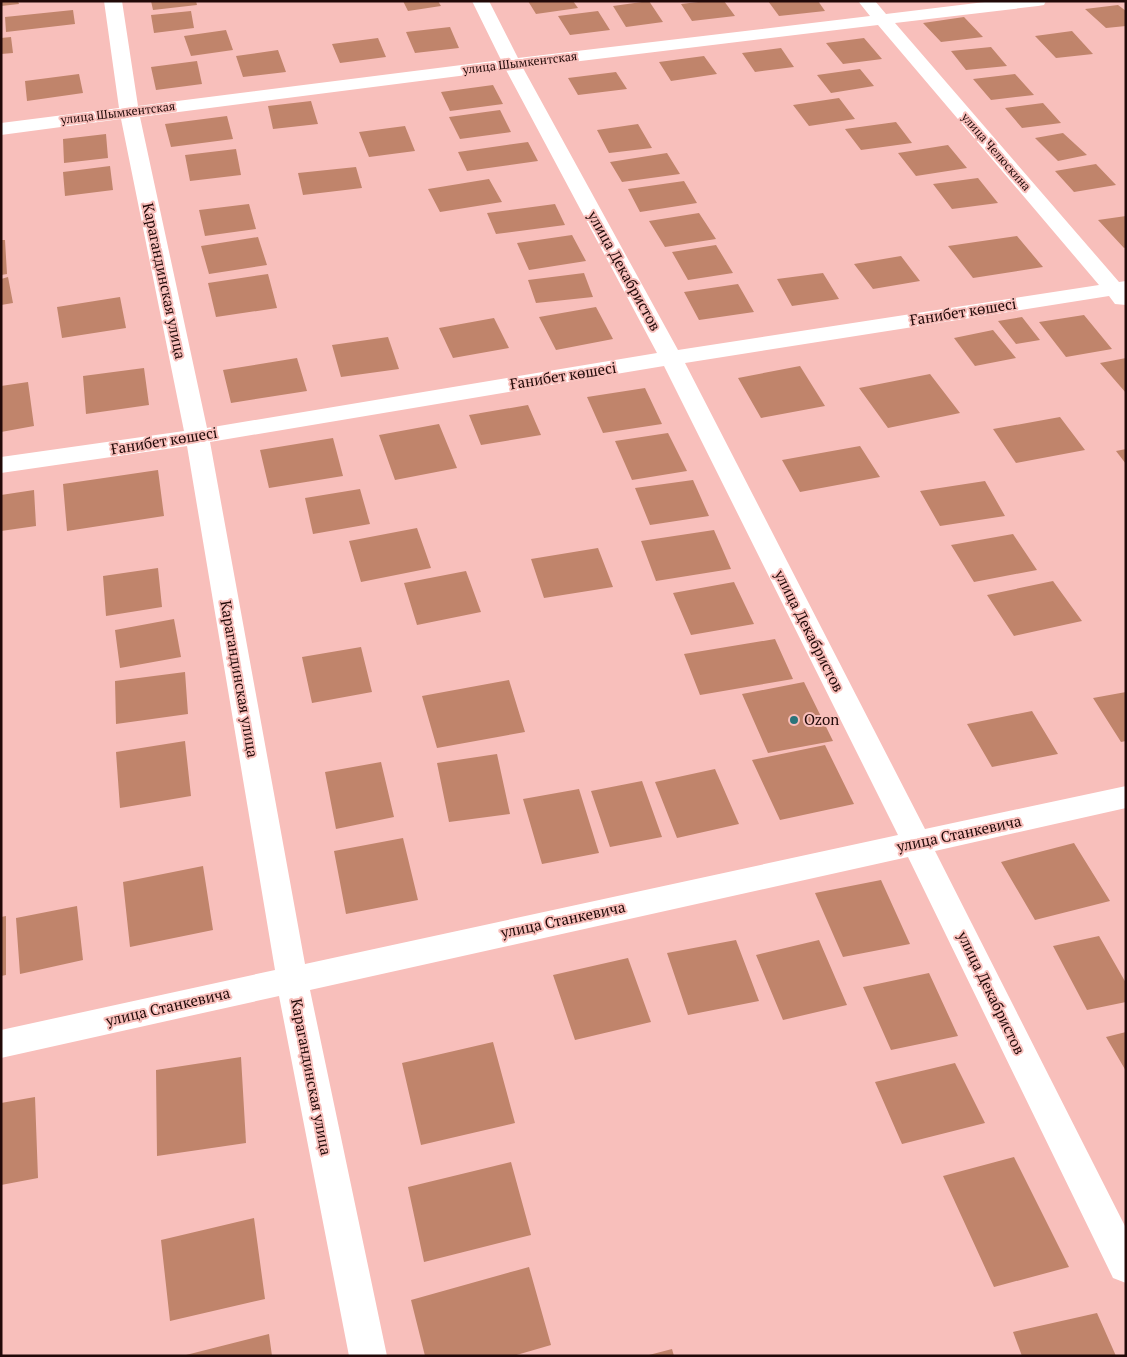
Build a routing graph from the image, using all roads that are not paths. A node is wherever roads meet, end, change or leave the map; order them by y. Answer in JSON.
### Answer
{"nodes":[{"id":1,"x":113,"y":1,"type":"edge"},
{"id":2,"x":480,"y":1,"type":"edge"},
{"id":3,"x":866,"y":1,"type":"edge"},
{"id":4,"x":1038,"y":1,"type":"edge"},
{"id":5,"x":882,"y":21,"type":"junction"},
{"id":6,"x":511,"y":64,"type":"junction"},
{"id":7,"x":129,"y":112,"type":"junction"},
{"id":8,"x":1,"y":129,"type":"edge"},
{"id":9,"x":1122,"y":292,"type":"edge"},
{"id":10,"x":672,"y":358,"type":"junction"},
{"id":11,"x":197,"y":437,"type":"junction"},
{"id":12,"x":1,"y":465,"type":"edge"},
{"id":13,"x":1126,"y":797,"type":"edge"},
{"id":14,"x":917,"y":844,"type":"junction"},
{"id":15,"x":292,"y":980,"type":"junction"},
{"id":16,"x":1,"y":1044,"type":"edge"},
{"id":17,"x":1126,"y":1266,"type":"edge"},
{"id":18,"x":368,"y":1356,"type":"edge"}],
"edges":[{"from":1,"to":7,"type":"street","name":"Карагандинская улица"},
{"from":2,"to":6,"type":"street","name":"улица Декабристов"},
{"from":3,"to":5,"type":"street","name":"улица Челюскина"},
{"from":4,"to":5,"type":"street","name":"улица Шымкентская"},
{"from":5,"to":6,"type":"street","name":"улица Шымкентская"},
{"from":5,"to":9,"type":"street","name":"улица Челюскина"},
{"from":6,"to":7,"type":"street","name":"улица Шымкентская"},
{"from":6,"to":10,"type":"street","name":"улица Декабристов"},
{"from":7,"to":8,"type":"street","name":"улица Шымкентская"},
{"from":7,"to":11,"type":"street","name":"Карагандинская улица"},
{"from":9,"to":10,"type":"street","name":"Ғанибет көшесі"},
{"from":10,"to":11,"type":"street","name":"Ғанибет көшесі"},
{"from":10,"to":14,"type":"street","name":"улица Декабристов"},
{"from":11,"to":12,"type":"street","name":"Ғанибет көшесі"},
{"from":11,"to":15,"type":"street","name":"Карагандинская улица"},
{"from":13,"to":14,"type":"street","name":"улица Станкевича"},
{"from":14,"to":15,"type":"street","name":"улица Станкевича"},
{"from":14,"to":17,"type":"street","name":"улица Декабристов"},
{"from":15,"to":16,"type":"street","name":"улица Станкевича"},
{"from":15,"to":18,"type":"street","name":"Карагандинская улица"}]}
